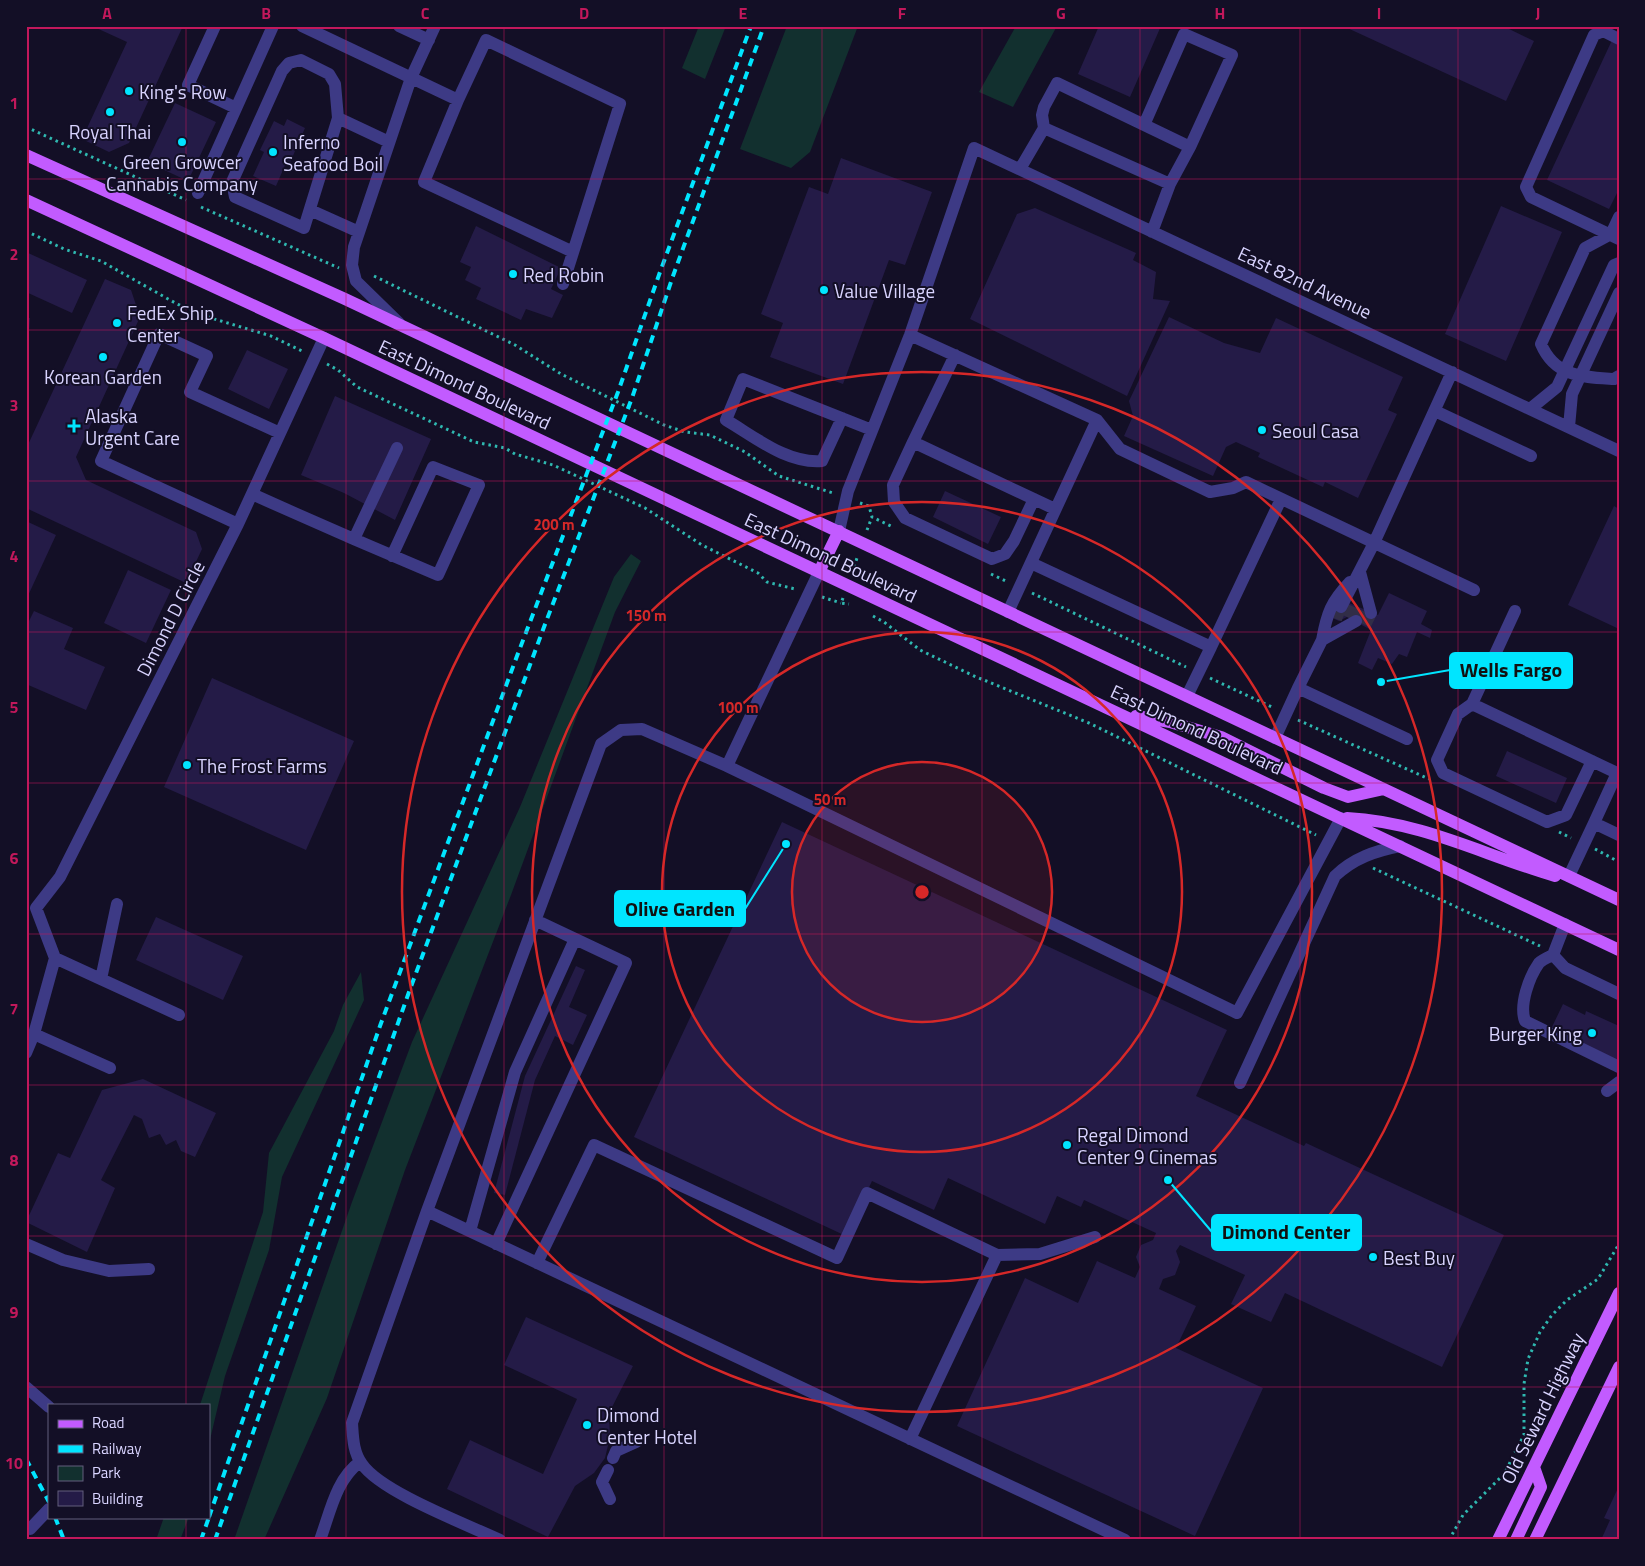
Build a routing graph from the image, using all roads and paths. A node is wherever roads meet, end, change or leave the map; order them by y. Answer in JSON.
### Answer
{"nodes":[{"id":1,"x":215,"y":26,"type":"edge"},
{"id":2,"x":273,"y":26,"type":"edge"},
{"id":3,"x":302,"y":26,"type":"edge"},
{"id":4,"x":399,"y":26,"type":"edge"},
{"id":5,"x":435,"y":26,"type":"edge"},
{"id":6,"x":1619,"y":39,"type":"edge"},
{"id":7,"x":429,"y":40,"type":"junction"},
{"id":8,"x":411,"y":78,"type":"junction"},
{"id":9,"x":458,"y":100,"type":"junction"},
{"id":10,"x":236,"y":108,"type":"junction"},
{"id":11,"x":338,"y":118,"type":"junction"},
{"id":12,"x":1144,"y":125,"type":"junction"},
{"id":13,"x":1044,"y":128,"type":"junction"},
{"id":14,"x":389,"y":142,"type":"junction"},
{"id":15,"x":1190,"y":147,"type":"junction"},
{"id":16,"x":26,"y":155,"type":"edge"},
{"id":17,"x":1020,"y":170,"type":"junction"},
{"id":18,"x":1170,"y":184,"type":"junction"},
{"id":19,"x":198,"y":193,"type":"dead end"},
{"id":20,"x":26,"y":200,"type":"edge"},
{"id":21,"x":310,"y":210,"type":"junction"},
{"id":22,"x":1619,"y":216,"type":"edge"},
{"id":23,"x":26,"y":231,"type":"edge"},
{"id":24,"x":359,"y":232,"type":"junction"},
{"id":25,"x":1152,"y":232,"type":"junction"},
{"id":26,"x":1615,"y":237,"type":"edge"},
{"id":27,"x":573,"y":252,"type":"junction"},
{"id":28,"x":1619,"y":263,"type":"edge"},
{"id":29,"x":563,"y":284,"type":"dead end"},
{"id":30,"x":1619,"y":293,"type":"edge"},
{"id":31,"x":402,"y":328,"type":"junction"},
{"id":32,"x":910,"y":335,"type":"junction"},
{"id":33,"x":324,"y":338,"type":"junction"},
{"id":34,"x":955,"y":355,"type":"junction"},
{"id":35,"x":315,"y":358,"type":"junction"},
{"id":36,"x":1564,"y":370,"type":"junction"},
{"id":37,"x":1452,"y":372,"type":"junction"},
{"id":38,"x":1619,"y":376,"type":"edge"},
{"id":39,"x":1580,"y":377,"type":"junction"},
{"id":40,"x":1530,"y":409,"type":"junction"},
{"id":41,"x":1434,"y":411,"type":"junction"},
{"id":42,"x":842,"y":418,"type":"junction"},
{"id":43,"x":1097,"y":420,"type":"junction"},
{"id":44,"x":1569,"y":427,"type":"junction"},
{"id":45,"x":872,"y":430,"type":"junction"},
{"id":46,"x":280,"y":433,"type":"junction"},
{"id":47,"x":914,"y":442,"type":"junction"},
{"id":48,"x":396,"y":448,"type":"dead end"},
{"id":49,"x":1619,"y":451,"type":"edge"},
{"id":50,"x":1531,"y":456,"type":"dead end"},
{"id":51,"x":252,"y":494,"type":"junction"},
{"id":52,"x":1034,"y":499,"type":"junction"},
{"id":53,"x":1282,"y":499,"type":"junction"},
{"id":54,"x":1056,"y":510,"type":"junction"},
{"id":55,"x":872,"y":517,"type":"dead end"},
{"id":56,"x":238,"y":524,"type":"junction"},
{"id":57,"x":838,"y":532,"type":"junction"},
{"id":58,"x":354,"y":540,"type":"junction"},
{"id":59,"x":862,"y":543,"type":"junction"},
{"id":60,"x":1374,"y":543,"type":"junction"},
{"id":61,"x":392,"y":556,"type":"junction"},
{"id":62,"x":1031,"y":564,"type":"junction"},
{"id":63,"x":819,"y":572,"type":"junction"},
{"id":64,"x":1360,"y":572,"type":"junction"},
{"id":65,"x":847,"y":585,"type":"junction"},
{"id":66,"x":1474,"y":590,"type":"dead end"},
{"id":67,"x":809,"y":593,"type":"junction"},
{"id":68,"x":841,"y":603,"type":"junction"},
{"id":69,"x":858,"y":608,"type":"dead end"},
{"id":70,"x":1515,"y":611,"type":"dead end"},
{"id":71,"x":1008,"y":612,"type":"junction"},
{"id":72,"x":867,"y":613,"type":"dead end"},
{"id":73,"x":1354,"y":614,"type":"junction"},
{"id":74,"x":1322,"y":640,"type":"junction"},
{"id":75,"x":1211,"y":647,"type":"junction"},
{"id":76,"x":1298,"y":688,"type":"junction"},
{"id":77,"x":1187,"y":696,"type":"junction"},
{"id":78,"x":1472,"y":704,"type":"junction"},
{"id":79,"x":1117,"y":712,"type":"junction"},
{"id":80,"x":1275,"y":738,"type":"junction"},
{"id":81,"x":1406,"y":739,"type":"dead end"},
{"id":82,"x":1592,"y":761,"type":"junction"},
{"id":83,"x":727,"y":766,"type":"junction"},
{"id":84,"x":1618,"y":770,"type":"edge"},
{"id":85,"x":1384,"y":789,"type":"junction"},
{"id":86,"x":1341,"y":818,"type":"junction"},
{"id":87,"x":1594,"y":823,"type":"junction"},
{"id":88,"x":1557,"y":832,"type":"dead end"},
{"id":89,"x":1619,"y":835,"type":"edge"},
{"id":90,"x":1329,"y":843,"type":"junction"},
{"id":91,"x":1584,"y":844,"type":"junction"},
{"id":92,"x":1400,"y":846,"type":"junction"},
{"id":93,"x":1357,"y":860,"type":"junction"},
{"id":94,"x":1619,"y":862,"type":"edge"},
{"id":95,"x":1569,"y":876,"type":"junction"},
{"id":96,"x":1591,"y":887,"type":"junction"},
{"id":97,"x":1619,"y":900,"type":"edge"},
{"id":98,"x":117,"y":904,"type":"dead end"},
{"id":99,"x":31,"y":907,"type":"edge"},
{"id":100,"x":535,"y":920,"type":"junction"},
{"id":101,"x":1566,"y":924,"type":"junction"},
{"id":102,"x":575,"y":939,"type":"junction"},
{"id":103,"x":1619,"y":950,"type":"edge"},
{"id":104,"x":1553,"y":954,"type":"junction"},
{"id":105,"x":55,"y":958,"type":"junction"},
{"id":106,"x":101,"y":979,"type":"junction"},
{"id":107,"x":1619,"y":994,"type":"edge"},
{"id":108,"x":179,"y":1015,"type":"dead end"},
{"id":109,"x":34,"y":1034,"type":"junction"},
{"id":110,"x":26,"y":1053,"type":"edge"},
{"id":111,"x":110,"y":1068,"type":"dead end"},
{"id":112,"x":1619,"y":1068,"type":"edge"},
{"id":113,"x":1619,"y":1082,"type":"edge"},
{"id":114,"x":1240,"y":1083,"type":"dead end"},
{"id":115,"x":1607,"y":1091,"type":"dead end"},
{"id":116,"x":427,"y":1211,"type":"junction"},
{"id":117,"x":470,"y":1231,"type":"junction"},
{"id":118,"x":1095,"y":1238,"type":"dead end"},
{"id":119,"x":26,"y":1244,"type":"edge"},
{"id":120,"x":496,"y":1244,"type":"junction"},
{"id":121,"x":1619,"y":1244,"type":"edge"},
{"id":122,"x":997,"y":1255,"type":"junction"},
{"id":123,"x":537,"y":1263,"type":"junction"},
{"id":124,"x":149,"y":1269,"type":"dead end"},
{"id":125,"x":1619,"y":1292,"type":"edge"},
{"id":126,"x":1619,"y":1367,"type":"edge"},
{"id":127,"x":26,"y":1387,"type":"edge"},
{"id":128,"x":48,"y":1406,"type":"edge"},
{"id":129,"x":910,"y":1439,"type":"junction"},
{"id":130,"x":636,"y":1442,"type":"dead end"},
{"id":131,"x":613,"y":1458,"type":"dead end"},
{"id":132,"x":360,"y":1462,"type":"junction"},
{"id":133,"x":1534,"y":1468,"type":"junction"},
{"id":134,"x":608,"y":1470,"type":"dead end"},
{"id":135,"x":610,"y":1499,"type":"dead end"},
{"id":136,"x":48,"y":1509,"type":"edge"},
{"id":137,"x":28,"y":1530,"type":"edge"},
{"id":138,"x":320,"y":1540,"type":"edge"},
{"id":139,"x":500,"y":1540,"type":"edge"},
{"id":140,"x":1125,"y":1540,"type":"edge"},
{"id":141,"x":1449,"y":1540,"type":"edge"},
{"id":142,"x":1498,"y":1540,"type":"edge"},
{"id":143,"x":1516,"y":1540,"type":"edge"},
{"id":144,"x":1535,"y":1540,"type":"edge"}],
"edges":[{"from":1,"to":10,"type":"street"},
{"from":2,"to":10,"type":"street"},
{"from":3,"to":8,"type":"street"},
{"from":4,"to":7,"type":"street"},
{"from":5,"to":7,"type":"street"},
{"from":6,"to":26,"type":"street"},
{"from":7,"to":8,"type":"street"},
{"from":8,"to":9,"type":"street"},
{"from":8,"to":14,"type":"street"},
{"from":9,"to":27,"type":"street"},
{"from":9,"to":27,"type":"street"},
{"from":10,"to":19,"type":"street"},
{"from":11,"to":14,"type":"street"},
{"from":11,"to":21,"type":"street"},
{"from":11,"to":21,"type":"street"},
{"from":12,"to":13,"type":"street"},
{"from":12,"to":15,"type":"street"},
{"from":12,"to":15,"type":"street"},
{"from":13,"to":17,"type":"street"},
{"from":13,"to":18,"type":"street"},
{"from":14,"to":24,"type":"street"},
{"from":15,"to":18,"type":"street"},
{"from":16,"to":31,"type":"main road","name":"East Dimond Boulevard"},
{"from":17,"to":25,"type":"street","name":"East 82nd Avenue"},
{"from":17,"to":32,"type":"street","name":"East 82nd Avenue"},
{"from":18,"to":25,"type":"street"},
{"from":20,"to":33,"type":"main road","name":"East Dimond Boulevard"},
{"from":21,"to":24,"type":"street"},
{"from":22,"to":26,"type":"street"},
{"from":23,"to":35,"type":"path"},
{"from":24,"to":31,"type":"street"},
{"from":25,"to":37,"type":"street","name":"East 82nd Avenue"},
{"from":26,"to":36,"type":"street"},
{"from":27,"to":29,"type":"street"},
{"from":28,"to":36,"type":"street"},
{"from":30,"to":39,"type":"street"},
{"from":31,"to":57,"type":"main road","name":"East Dimond Boulevard"},
{"from":32,"to":34,"type":"street"},
{"from":32,"to":45,"type":"street"},
{"from":33,"to":35,"type":"street","name":"Dimond D Circle"},
{"from":33,"to":63,"type":"main road","name":"East Dimond Boulevard"},
{"from":34,"to":43,"type":"street"},
{"from":34,"to":47,"type":"street"},
{"from":35,"to":46,"type":"street","name":"Dimond D Circle"},
{"from":35,"to":67,"type":"path"},
{"from":36,"to":39,"type":"street"},
{"from":36,"to":40,"type":"street"},
{"from":37,"to":40,"type":"street","name":"East 82nd Avenue"},
{"from":37,"to":41,"type":"street"},
{"from":38,"to":39,"type":"street"},
{"from":39,"to":44,"type":"street"},
{"from":40,"to":44,"type":"street","name":"East 82nd Avenue"},
{"from":41,"to":50,"type":"street"},
{"from":41,"to":60,"type":"street"},
{"from":42,"to":42,"type":"street"},
{"from":42,"to":45,"type":"street"},
{"from":43,"to":53,"type":"street"},
{"from":43,"to":54,"type":"street"},
{"from":44,"to":49,"type":"street","name":"East 82nd Avenue"},
{"from":45,"to":57,"type":"street"},
{"from":46,"to":51,"type":"street","name":"Dimond D Circle"},
{"from":46,"to":56,"type":"street"},
{"from":47,"to":52,"type":"street"},
{"from":47,"to":52,"type":"street"},
{"from":48,"to":58,"type":"street"},
{"from":51,"to":56,"type":"street","name":"Dimond D Circle"},
{"from":51,"to":58,"type":"street"},
{"from":52,"to":54,"type":"street"},
{"from":53,"to":60,"type":"street"},
{"from":53,"to":75,"type":"street"},
{"from":54,"to":62,"type":"street"},
{"from":55,"to":59,"type":"path"},
{"from":56,"to":99,"type":"street","name":"Dimond D Circle"},
{"from":57,"to":59,"type":"main road","name":"East Dimond Boulevard"},
{"from":57,"to":63,"type":"main road"},
{"from":58,"to":61,"type":"street"},
{"from":59,"to":65,"type":"path"},
{"from":59,"to":71,"type":"main road","name":"East Dimond Boulevard"},
{"from":60,"to":64,"type":"street"},
{"from":60,"to":66,"type":"street"},
{"from":61,"to":61,"type":"street"},
{"from":62,"to":71,"type":"street"},
{"from":62,"to":75,"type":"street"},
{"from":63,"to":65,"type":"main road","name":"East Dimond Boulevard"},
{"from":63,"to":67,"type":"street"},
{"from":64,"to":73,"type":"street"},
{"from":64,"to":73,"type":"street"},
{"from":64,"to":74,"type":"street"},
{"from":65,"to":68,"type":"path"},
{"from":65,"to":79,"type":"main road","name":"East Dimond Boulevard"},
{"from":67,"to":68,"type":"path"},
{"from":67,"to":83,"type":"street"},
{"from":68,"to":69,"type":"path"},
{"from":70,"to":78,"type":"street"},
{"from":71,"to":77,"type":"main road","name":"East Dimond Boulevard"},
{"from":72,"to":90,"type":"path"},
{"from":73,"to":74,"type":"street"},
{"from":73,"to":74,"type":"street"},
{"from":74,"to":76,"type":"street"},
{"from":75,"to":77,"type":"street"},
{"from":76,"to":80,"type":"street"},
{"from":76,"to":81,"type":"street"},
{"from":77,"to":80,"type":"main road","name":"East Dimond Boulevard"},
{"from":78,"to":82,"type":"street"},
{"from":78,"to":82,"type":"street"},
{"from":79,"to":85,"type":"main road"},
{"from":79,"to":86,"type":"main road","name":"East Dimond Boulevard"},
{"from":80,"to":85,"type":"main road","name":"East Dimond Boulevard"},
{"from":82,"to":84,"type":"street"},
{"from":83,"to":90,"type":"street"},
{"from":83,"to":100,"type":"street"},
{"from":84,"to":87,"type":"street"},
{"from":85,"to":95,"type":"main road","name":"East Dimond Boulevard"},
{"from":86,"to":90,"type":"street"},
{"from":86,"to":92,"type":"main road","name":"East Dimond Boulevard"},
{"from":86,"to":96,"type":"main road"},
{"from":87,"to":89,"type":"street"},
{"from":87,"to":91,"type":"street"},
{"from":88,"to":91,"type":"path"},
{"from":91,"to":94,"type":"path"},
{"from":91,"to":95,"type":"street"},
{"from":92,"to":93,"type":"street"},
{"from":92,"to":101,"type":"main road","name":"East Dimond Boulevard"},
{"from":93,"to":104,"type":"path"},
{"from":93,"to":114,"type":"street"},
{"from":95,"to":96,"type":"main road","name":"East Dimond Boulevard"},
{"from":96,"to":97,"type":"main road","name":"East Dimond Boulevard"},
{"from":98,"to":106,"type":"street"},
{"from":99,"to":105,"type":"street"},
{"from":100,"to":102,"type":"street"},
{"from":100,"to":116,"type":"street"},
{"from":101,"to":103,"type":"main road","name":"East Dimond Boulevard"},
{"from":101,"to":104,"type":"street"},
{"from":102,"to":117,"type":"street"},
{"from":102,"to":120,"type":"street"},
{"from":104,"to":107,"type":"street"},
{"from":104,"to":112,"type":"street"},
{"from":105,"to":106,"type":"street"},
{"from":105,"to":109,"type":"street"},
{"from":106,"to":108,"type":"street"},
{"from":109,"to":110,"type":"street"},
{"from":109,"to":111,"type":"street"},
{"from":113,"to":115,"type":"street"},
{"from":116,"to":117,"type":"street"},
{"from":116,"to":132,"type":"street"},
{"from":117,"to":120,"type":"street"},
{"from":118,"to":122,"type":"street"},
{"from":119,"to":124,"type":"street"},
{"from":120,"to":123,"type":"street"},
{"from":121,"to":141,"type":"path"},
{"from":122,"to":123,"type":"street"},
{"from":122,"to":129,"type":"street"},
{"from":123,"to":129,"type":"street"},
{"from":125,"to":133,"type":"main road","name":"Old Seward Highway"},
{"from":126,"to":144,"type":"main road"},
{"from":127,"to":128,"type":"street"},
{"from":129,"to":140,"type":"street"},
{"from":130,"to":131,"type":"street"},
{"from":132,"to":138,"type":"street"},
{"from":132,"to":139,"type":"street"},
{"from":133,"to":142,"type":"main road","name":"Old Seward Highway"},
{"from":133,"to":143,"type":"main road"},
{"from":134,"to":135,"type":"street"},
{"from":136,"to":137,"type":"street"}]}
